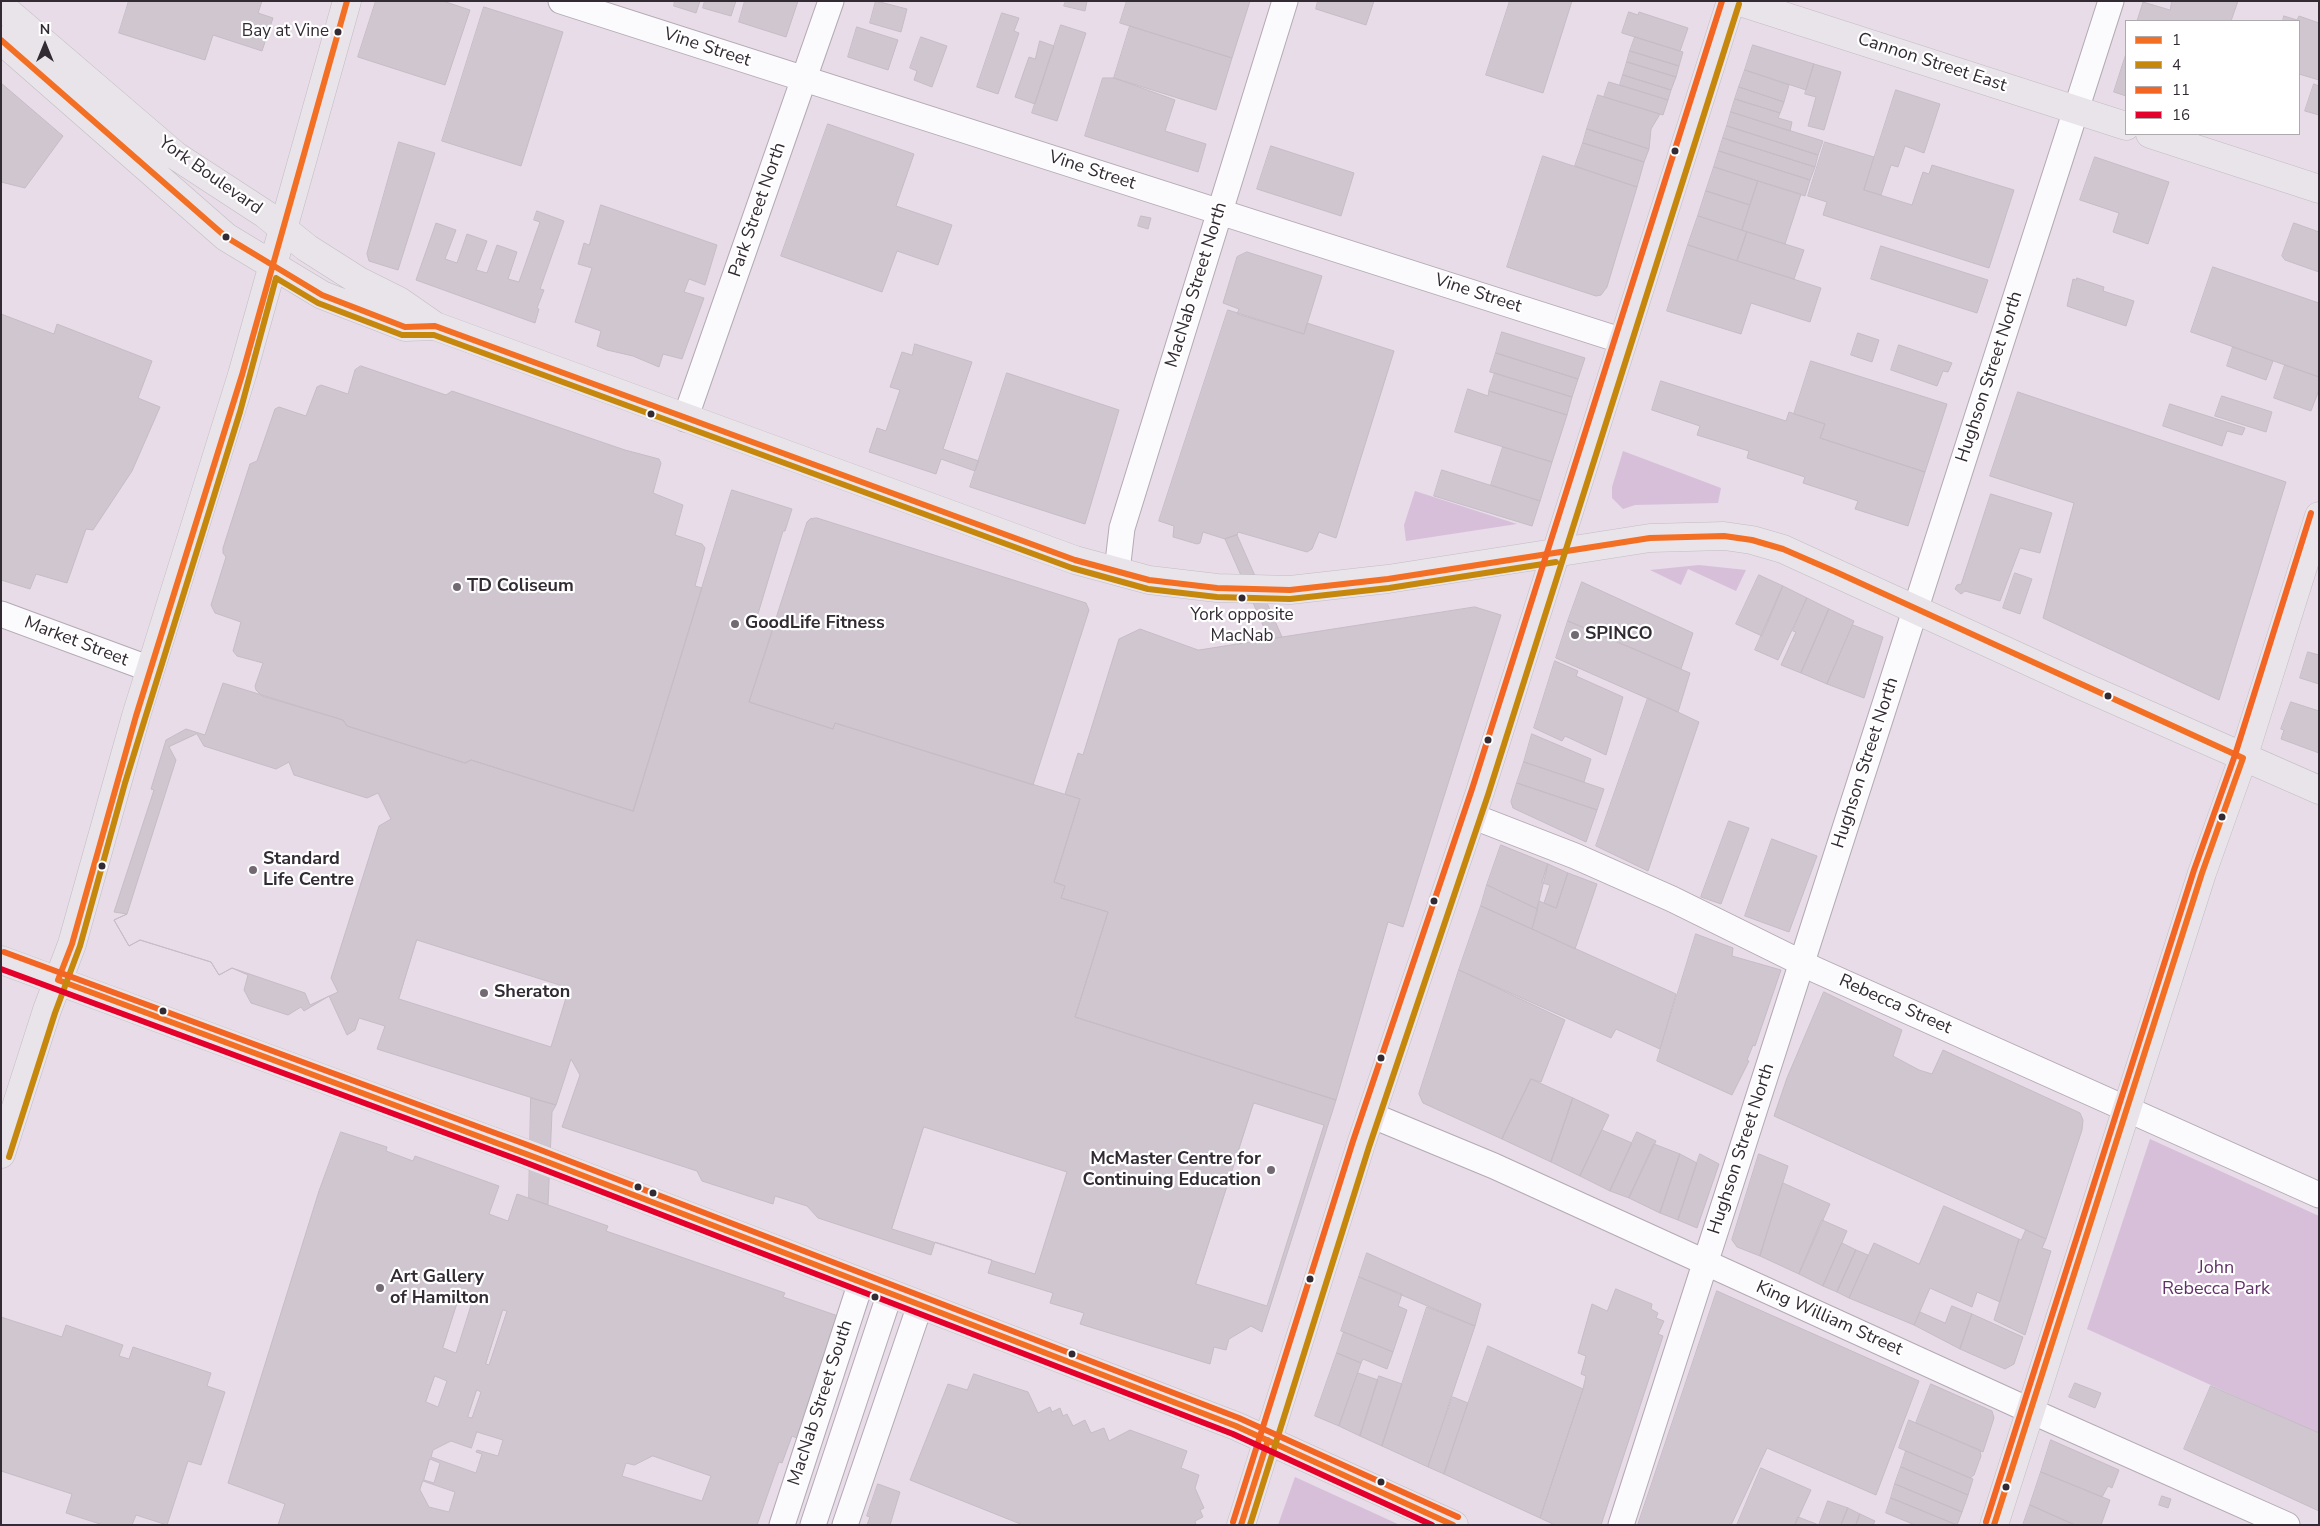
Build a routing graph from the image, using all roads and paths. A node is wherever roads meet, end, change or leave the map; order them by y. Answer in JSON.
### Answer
{"nodes":[{"id":1,"x":347,"y":1,"type":"edge"},
{"id":2,"x":561,"y":1,"type":"edge"},
{"id":3,"x":831,"y":1,"type":"edge"},
{"id":4,"x":1285,"y":1,"type":"edge"},
{"id":5,"x":1731,"y":1,"type":"edge"},
{"id":6,"x":1737,"y":1,"type":"edge"},
{"id":7,"x":2111,"y":1,"type":"edge"},
{"id":8,"x":1,"y":6,"type":"edge"},
{"id":9,"x":1,"y":40,"type":"edge"},
{"id":10,"x":804,"y":79,"type":"junction"},
{"id":11,"x":2076,"y":110,"type":"junction"},
{"id":12,"x":2125,"y":126,"type":"edge"},
{"id":13,"x":2153,"y":135,"type":"edge"},
{"id":14,"x":2319,"y":189,"type":"edge"},
{"id":15,"x":1219,"y":212,"type":"junction"},
{"id":16,"x":281,"y":230,"type":"junction"},
{"id":17,"x":271,"y":264,"type":"junction"},
{"id":18,"x":434,"y":326,"type":"junction"},
{"id":19,"x":1623,"y":341,"type":"junction"},
{"id":20,"x":685,"y":418,"type":"junction"},
{"id":21,"x":2319,"y":516,"type":"edge"},
{"id":22,"x":1556,"y":553,"type":"junction"},
{"id":23,"x":1117,"y":571,"type":"junction"},
{"id":24,"x":1915,"y":610,"type":"junction"},
{"id":25,"x":1,"y":614,"type":"edge"},
{"id":26,"x":150,"y":669,"type":"junction"},
{"id":27,"x":2243,"y":758,"type":"junction"},
{"id":28,"x":2319,"y":790,"type":"edge"},
{"id":29,"x":1472,"y":816,"type":"junction"},
{"id":30,"x":1,"y":960,"type":"edge"},
{"id":31,"x":1802,"y":962,"type":"junction"},
{"id":32,"x":58,"y":980,"type":"junction"},
{"id":33,"x":2127,"y":1110,"type":"junction"},
{"id":34,"x":1371,"y":1115,"type":"junction"},
{"id":35,"x":1,"y":1154,"type":"edge"},
{"id":36,"x":2319,"y":1195,"type":"edge"},
{"id":37,"x":1705,"y":1263,"type":"junction"},
{"id":38,"x":861,"y":1282,"type":"junction"},
{"id":39,"x":890,"y":1294,"type":"junction"},
{"id":40,"x":920,"y":1305,"type":"junction"},
{"id":41,"x":2031,"y":1411,"type":"junction"},
{"id":42,"x":1268,"y":1440,"type":"junction"},
{"id":43,"x":782,"y":1525,"type":"edge"},
{"id":44,"x":813,"y":1525,"type":"edge"},
{"id":45,"x":845,"y":1525,"type":"edge"},
{"id":46,"x":1241,"y":1525,"type":"edge"},
{"id":47,"x":1454,"y":1525,"type":"edge"},
{"id":48,"x":1621,"y":1525,"type":"edge"},
{"id":49,"x":1994,"y":1525,"type":"edge"},
{"id":50,"x":2287,"y":1525,"type":"edge"}],
"edges":[{"from":1,"to":16,"type":"main road"},
{"from":2,"to":10,"type":"street","name":"Vine Street"},
{"from":3,"to":10,"type":"street","name":"Park Street North"},
{"from":4,"to":15,"type":"street","name":"MacNab Street North"},
{"from":5,"to":19,"type":"main road"},
{"from":6,"to":11,"type":"main road","name":"Cannon Street East"},
{"from":7,"to":11,"type":"street","name":"Hughson Street North"},
{"from":8,"to":16,"type":"main road","name":"York Boulevard"},
{"from":9,"to":17,"type":"main road","name":"York Boulevard"},
{"from":10,"to":15,"type":"street","name":"Vine Street"},
{"from":10,"to":20,"type":"street","name":"Park Street North"},
{"from":11,"to":12,"type":"main road","name":"Cannon Street East"},
{"from":11,"to":24,"type":"street","name":"Hughson Street North"},
{"from":13,"to":14,"type":"main road"},
{"from":15,"to":19,"type":"street","name":"Vine Street"},
{"from":15,"to":23,"type":"street","name":"MacNab Street North"},
{"from":16,"to":17,"type":"main road"},
{"from":16,"to":18,"type":"main road","name":"York Boulevard"},
{"from":17,"to":18,"type":"main road","name":"York Boulevard"},
{"from":17,"to":26,"type":"main road"},
{"from":18,"to":20,"type":"main road","name":"York Boulevard"},
{"from":19,"to":22,"type":"main road"},
{"from":20,"to":23,"type":"main road","name":"York Boulevard"},
{"from":21,"to":27,"type":"main road"},
{"from":22,"to":23,"type":"main road","name":"York Boulevard"},
{"from":22,"to":24,"type":"main road","name":"York Boulevard"},
{"from":22,"to":29,"type":"main road"},
{"from":24,"to":27,"type":"main road","name":"York Boulevard"},
{"from":24,"to":31,"type":"street","name":"Hughson Street North"},
{"from":25,"to":26,"type":"street","name":"Market Street"},
{"from":26,"to":32,"type":"main road"},
{"from":27,"to":28,"type":"main road","name":"York Boulevard"},
{"from":27,"to":33,"type":"main road"},
{"from":29,"to":31,"type":"street","name":"Rebecca Street"},
{"from":29,"to":34,"type":"main road"},
{"from":30,"to":32,"type":"main road"},
{"from":31,"to":33,"type":"street","name":"Rebecca Street"},
{"from":31,"to":37,"type":"street","name":"Hughson Street North"},
{"from":32,"to":35,"type":"main road"},
{"from":32,"to":38,"type":"main road"},
{"from":33,"to":36,"type":"street","name":"Rebecca Street"},
{"from":33,"to":41,"type":"main road"},
{"from":34,"to":37,"type":"street","name":"King William Street"},
{"from":34,"to":42,"type":"main road"},
{"from":37,"to":41,"type":"street","name":"King William Street"},
{"from":37,"to":48,"type":"street","name":"Hughson Street North"},
{"from":38,"to":39,"type":"main road"},
{"from":38,"to":43,"type":"street","name":"MacNab Street South"},
{"from":39,"to":40,"type":"main road"},
{"from":39,"to":44,"type":"street","name":"MacNab Street South"},
{"from":40,"to":42,"type":"main road"},
{"from":40,"to":45,"type":"street"},
{"from":41,"to":49,"type":"main road"},
{"from":41,"to":50,"type":"street","name":"King William Street"},
{"from":42,"to":46,"type":"main road"},
{"from":42,"to":47,"type":"main road"}]}
